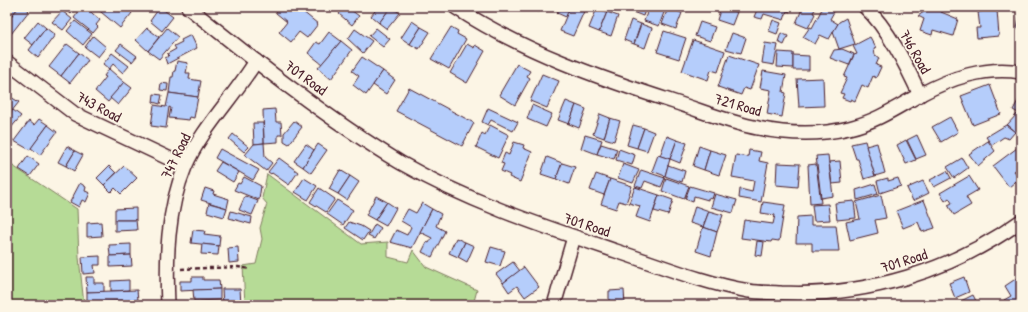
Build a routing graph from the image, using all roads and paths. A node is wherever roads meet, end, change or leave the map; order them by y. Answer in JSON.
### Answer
{"nodes":[{"id":1,"x":188,"y":7,"type":"edge"},
{"id":2,"x":455,"y":7,"type":"edge"},
{"id":3,"x":865,"y":7,"type":"edge"},
{"id":4,"x":256,"y":61,"type":"junction"},
{"id":5,"x":7,"y":62,"type":"edge"},
{"id":6,"x":1021,"y":72,"type":"edge"},
{"id":7,"x":920,"y":95,"type":"junction"},
{"id":8,"x":185,"y":166,"type":"junction"},
{"id":9,"x":1021,"y":221,"type":"edge"},
{"id":10,"x":574,"y":237,"type":"junction"},
{"id":11,"x":250,"y":269,"type":"dead end"},
{"id":12,"x":167,"y":270,"type":"junction"},
{"id":13,"x":168,"y":305,"type":"edge"},
{"id":14,"x":554,"y":305,"type":"edge"}],
"edges":[{"from":1,"to":4,"type":"street","name":"701 Road"},
{"from":2,"to":7,"type":"street","name":"721 Road"},
{"from":3,"to":7,"type":"street","name":"746 Road"},
{"from":4,"to":8,"type":"street","name":"747 Road"},
{"from":4,"to":10,"type":"street","name":"701 Road"},
{"from":5,"to":8,"type":"street","name":"743 Road"},
{"from":6,"to":7,"type":"street","name":"721 Road"},
{"from":8,"to":12,"type":"street","name":"747 Road"},
{"from":9,"to":10,"type":"street","name":"701 Road"},
{"from":10,"to":14,"type":"street"},
{"from":11,"to":12,"type":"path"},
{"from":12,"to":13,"type":"street","name":"747 Road"}]}
